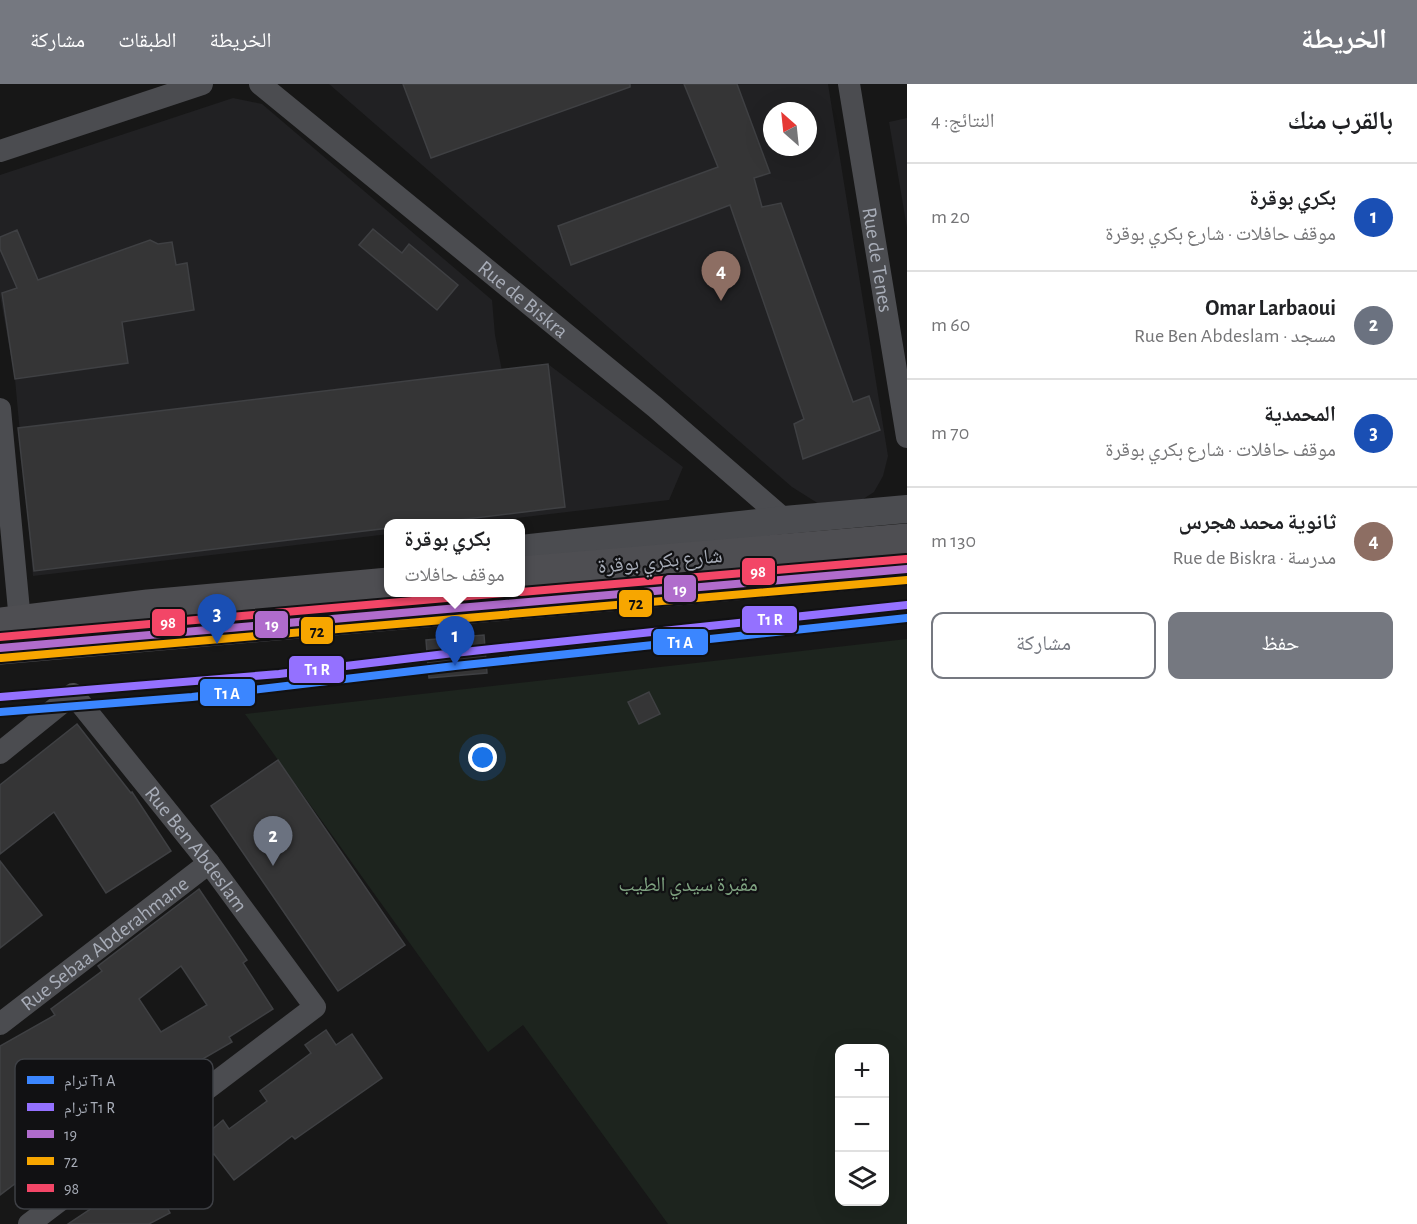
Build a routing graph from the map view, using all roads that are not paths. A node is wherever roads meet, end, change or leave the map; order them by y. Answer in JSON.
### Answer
{"nodes":[{"id":1,"x":202,"y":84,"type":"edge"},
{"id":2,"x":260,"y":84,"type":"edge"},
{"id":3,"x":849,"y":84,"type":"edge"},
{"id":4,"x":0,"y":151,"type":"edge"},
{"id":5,"x":0,"y":409,"type":"edge"},
{"id":6,"x":907,"y":437,"type":"edge"},
{"id":7,"x":907,"y":509,"type":"edge"},
{"id":8,"x":784,"y":520,"type":"junction"},
{"id":9,"x":907,"y":540,"type":"edge"},
{"id":10,"x":525,"y":549,"type":"edge"},
{"id":11,"x":907,"y":569,"type":"edge"},
{"id":12,"x":384,"y":571,"type":"edge"},
{"id":13,"x":525,"y":573,"type":"edge"},
{"id":14,"x":384,"y":584,"type":"edge"},
{"id":15,"x":148,"y":606,"type":"junction"},
{"id":16,"x":10,"y":623,"type":"edge"},
{"id":17,"x":0,"y":648,"type":"edge"},
{"id":18,"x":0,"y":753,"type":"edge"},
{"id":19,"x":209,"y":863,"type":"junction"},
{"id":20,"x":0,"y":1024,"type":"edge"},
{"id":21,"x":213,"y":1084,"type":"edge"},
{"id":22,"x":49,"y":1209,"type":"edge"},
{"id":23,"x":29,"y":1224,"type":"edge"}],
"edges":[{"from":1,"to":4,"type":"street"},
{"from":2,"to":8,"type":"street","name":"Rue de Biskra"},
{"from":3,"to":6,"type":"street","name":"Rue de Tenes"},
{"from":5,"to":16,"type":"street"},
{"from":7,"to":8,"type":"street"},
{"from":8,"to":10,"type":"street"},
{"from":9,"to":13,"type":"highway","name":"شارع بكري بوقرة"},
{"from":11,"to":17,"type":"highway","name":"شارع بكري بوقرة"},
{"from":12,"to":15,"type":"street"},
{"from":14,"to":15,"type":"highway"},
{"from":15,"to":16,"type":"highway"},
{"from":18,"to":19,"type":"street","name":"Rue Ben Abdeslam"},
{"from":19,"to":20,"type":"street","name":"Rue Sebaa Abderahmane"},
{"from":19,"to":21,"type":"street","name":"Rue Ben Abdeslam"},
{"from":22,"to":23,"type":"street","name":"Rue Ben Abdeslam"}]}
